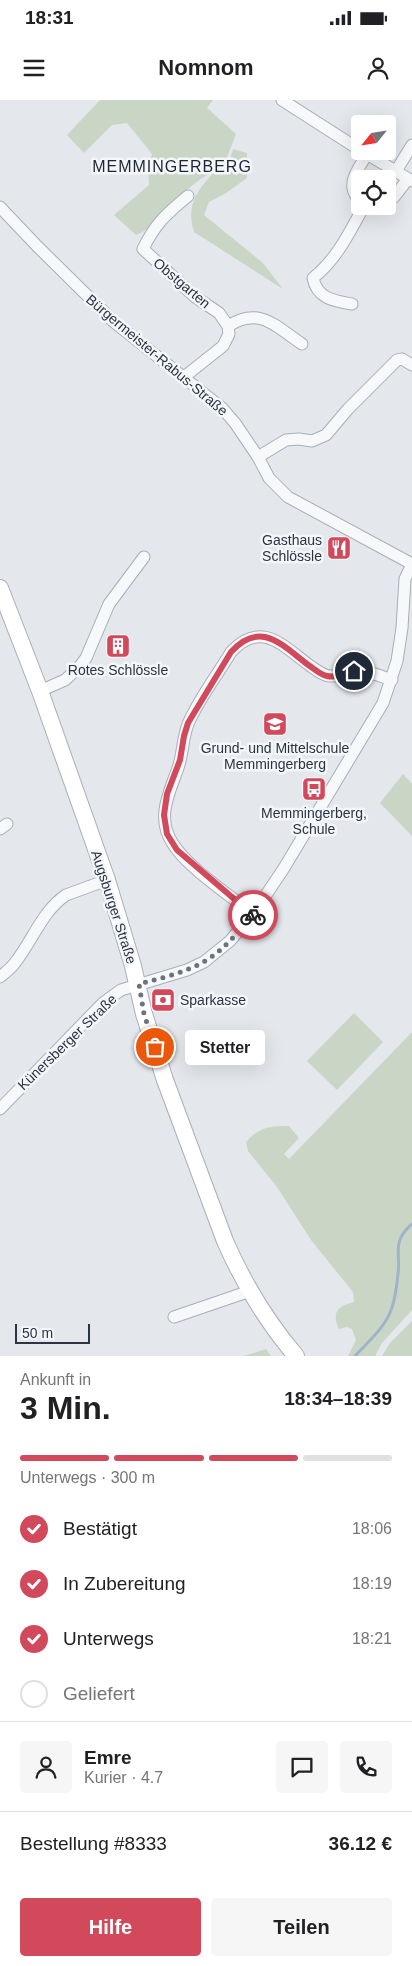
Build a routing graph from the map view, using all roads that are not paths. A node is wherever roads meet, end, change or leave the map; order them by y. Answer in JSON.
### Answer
{"nodes":[{"id":1,"x":282,"y":100,"type":"edge"},
{"id":2,"x":351,"y":144,"type":"edge"},
{"id":3,"x":412,"y":145,"type":"edge"},
{"id":4,"x":377,"y":160,"type":"edge"},
{"id":5,"x":394,"y":170,"type":"edge"},
{"id":6,"x":396,"y":171,"type":"joint"},
{"id":7,"x":410,"y":180,"type":"edge"},
{"id":8,"x":396,"y":195,"type":"edge"},
{"id":9,"x":188,"y":196,"type":"dead end"},
{"id":10,"x":0,"y":207,"type":"edge"},
{"id":11,"x":359,"y":215,"type":"edge"},
{"id":12,"x":352,"y":304,"type":"dead end"},
{"id":13,"x":228,"y":326,"type":"junction"},
{"id":14,"x":302,"y":344,"type":"dead end"},
{"id":15,"x":412,"y":365,"type":"edge"},
{"id":16,"x":184,"y":377,"type":"junction"},
{"id":17,"x":258,"y":457,"type":"junction"},
{"id":18,"x":144,"y":557,"type":"dead end"},
{"id":19,"x":412,"y":564,"type":"edge"},
{"id":20,"x":0,"y":588,"type":"edge"},
{"id":21,"x":392,"y":680,"type":"junction"},
{"id":22,"x":40,"y":691,"type":"junction"},
{"id":23,"x":107,"y":880,"type":"junction"},
{"id":24,"x":253,"y":914,"type":"junction"},
{"id":25,"x":0,"y":976,"type":"edge"},
{"id":26,"x":139,"y":984,"type":"junction"},
{"id":27,"x":0,"y":1109,"type":"edge"},
{"id":28,"x":250,"y":1291,"type":"junction"},
{"id":29,"x":174,"y":1317,"type":"dead end"},
{"id":30,"x":296,"y":1356,"type":"edge"}],
"edges":[{"from":1,"to":2,"type":"street"},
{"from":3,"to":6,"type":"street"},
{"from":4,"to":5,"type":"street"},
{"from":6,"to":7,"type":"street"},
{"from":7,"to":8,"type":"street"},
{"from":9,"to":13,"type":"street","name":"Obstgarten"},
{"from":10,"to":16,"type":"street","name":"Bürgermeister-Rabus-Straße"},
{"from":11,"to":12,"type":"street"},
{"from":13,"to":14,"type":"street"},
{"from":13,"to":16,"type":"street"},
{"from":15,"to":17,"type":"street"},
{"from":16,"to":17,"type":"street","name":"Bürgermeister-Rabus-Straße"},
{"from":17,"to":19,"type":"street","name":"Bürgermeister-Rabus-Straße"},
{"from":18,"to":22,"type":"street"},
{"from":19,"to":21,"type":"street","name":"Künersberger Straße"},
{"from":20,"to":22,"type":"street","name":"Augsburger Straße"},
{"from":21,"to":24,"type":"street","name":"Künersberger Straße"},
{"from":21,"to":24,"type":"street"},
{"from":22,"to":23,"type":"street","name":"Augsburger Straße"},
{"from":23,"to":25,"type":"street"},
{"from":23,"to":26,"type":"street","name":"Augsburger Straße"},
{"from":24,"to":26,"type":"street","name":"Künersberger Straße"},
{"from":26,"to":27,"type":"street","name":"Künersberger Straße"},
{"from":26,"to":28,"type":"street","name":"Augsburger Straße"},
{"from":28,"to":29,"type":"street"},
{"from":28,"to":30,"type":"street","name":"Augsburger Straße"}]}
